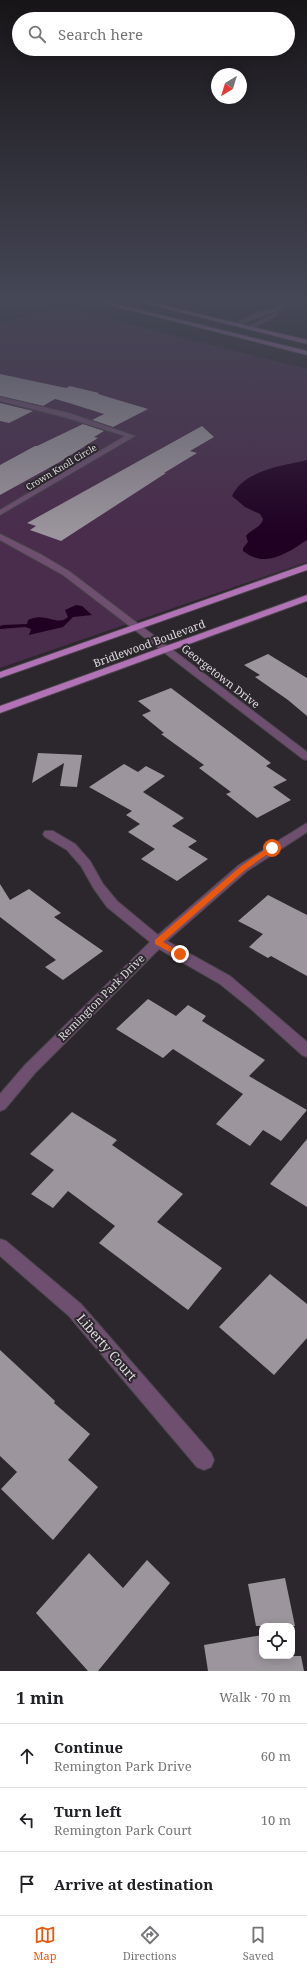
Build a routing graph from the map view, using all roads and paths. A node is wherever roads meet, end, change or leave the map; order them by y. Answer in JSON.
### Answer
{"nodes":[{"id":1,"x":0,"y":399,"type":"edge"},
{"id":2,"x":0,"y":513,"type":"edge"},
{"id":3,"x":0,"y":537,"type":"edge"},
{"id":4,"x":307,"y":567,"type":"edge"},
{"id":5,"x":307,"y":598,"type":"edge"},
{"id":6,"x":137,"y":626,"type":"junction"},
{"id":7,"x":167,"y":649,"type":"junction"},
{"id":8,"x":0,"y":675,"type":"edge"},
{"id":9,"x":0,"y":710,"type":"edge"},
{"id":10,"x":307,"y":757,"type":"edge"},
{"id":11,"x":307,"y":827,"type":"edge"},
{"id":12,"x":49,"y":834,"type":"dead end"},
{"id":13,"x":158,"y":942,"type":"junction"},
{"id":14,"x":307,"y":1051,"type":"edge"},
{"id":15,"x":0,"y":1105,"type":"edge"},
{"id":16,"x":0,"y":1246,"type":"edge"},
{"id":17,"x":204,"y":1460,"type":"dead end"}],
"edges":[{"from":1,"to":2,"type":"street","name":"Crown Knoll Circle"},
{"from":3,"to":6,"type":"street","name":"Georgetown Drive"},
{"from":4,"to":6,"type":"main road","name":"Bridlewood Boulevard"},
{"from":5,"to":7,"type":"main road","name":"Bridlewood Boulevard"},
{"from":6,"to":7,"type":"street","name":"Georgetown Drive"},
{"from":6,"to":8,"type":"main road","name":"Bridlewood Boulevard"},
{"from":7,"to":9,"type":"main road","name":"Bridlewood Boulevard"},
{"from":7,"to":10,"type":"street","name":"Georgetown Drive"},
{"from":11,"to":13,"type":"street","name":"Remington Park Drive"},
{"from":12,"to":13,"type":"street"},
{"from":13,"to":14,"type":"street"},
{"from":13,"to":15,"type":"street","name":"Remington Park Drive"},
{"from":16,"to":17,"type":"street","name":"Liberty Court"}]}
